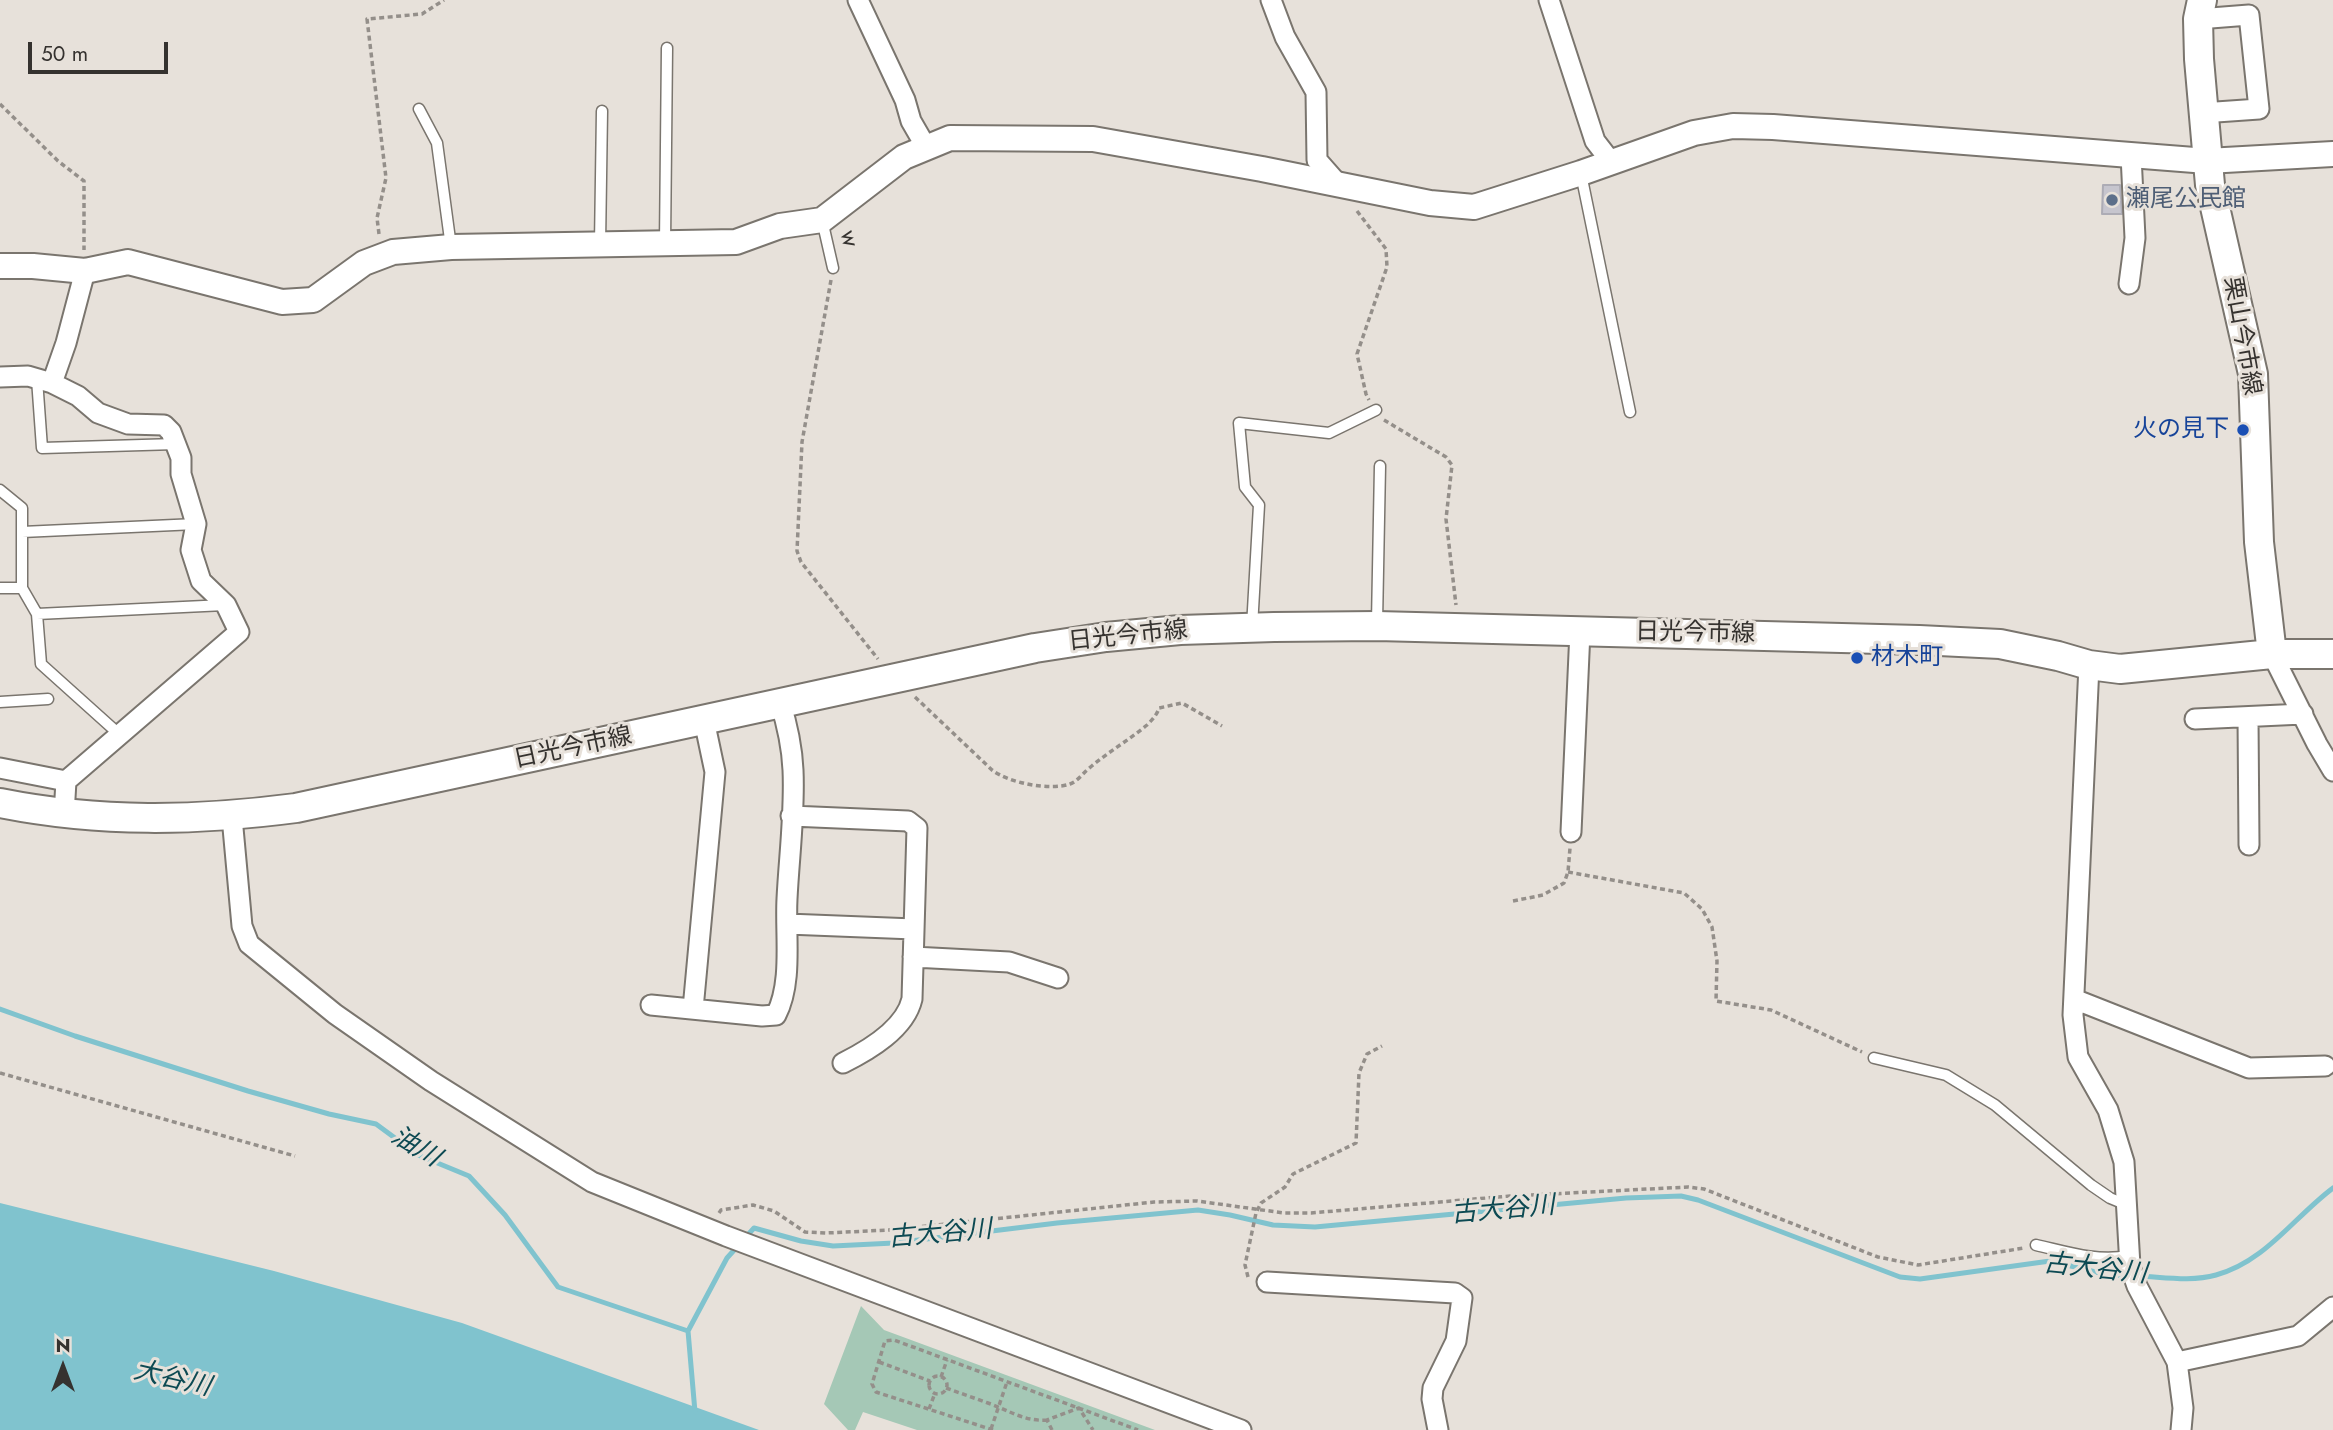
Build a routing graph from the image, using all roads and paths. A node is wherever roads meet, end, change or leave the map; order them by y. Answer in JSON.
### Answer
{"nodes":[{"id":1,"x":444,"y":0,"type":"edge"},
{"id":2,"x":858,"y":0,"type":"edge"},
{"id":3,"x":1270,"y":0,"type":"edge"},
{"id":4,"x":1549,"y":0,"type":"edge"},
{"id":5,"x":2200,"y":10,"type":"edge"},
{"id":6,"x":667,"y":48,"type":"dead end"},
{"id":7,"x":0,"y":104,"type":"edge"},
{"id":8,"x":419,"y":109,"type":"dead end"},
{"id":9,"x":602,"y":111,"type":"dead end"},
{"id":10,"x":2202,"y":113,"type":"junction"},
{"id":11,"x":926,"y":147,"type":"junction"},
{"id":12,"x":2333,"y":154,"type":"edge"},
{"id":13,"x":2131,"y":155,"type":"junction"},
{"id":14,"x":2207,"y":161,"type":"junction"},
{"id":15,"x":1612,"y":163,"type":"junction"},
{"id":16,"x":1581,"y":173,"type":"junction"},
{"id":17,"x":1339,"y":185,"type":"junction"},
{"id":18,"x":822,"y":219,"type":"junction"},
{"id":19,"x":664,"y":243,"type":"junction"},
{"id":20,"x":600,"y":244,"type":"junction"},
{"id":21,"x":451,"y":247,"type":"junction"},
{"id":22,"x":382,"y":257,"type":"junction"},
{"id":23,"x":0,"y":266,"type":"edge"},
{"id":24,"x":833,"y":268,"type":"joint"},
{"id":25,"x":85,"y":271,"type":"junction"},
{"id":26,"x":2129,"y":284,"type":"dead end"},
{"id":27,"x":0,"y":377,"type":"edge"},
{"id":28,"x":44,"y":381,"type":"junction"},
{"id":29,"x":1376,"y":410,"type":"junction"},
{"id":30,"x":1630,"y":411,"type":"dead end"},
{"id":31,"x":176,"y":443,"type":"junction"},
{"id":32,"x":1380,"y":466,"type":"dead end"},
{"id":33,"x":0,"y":490,"type":"edge"},
{"id":34,"x":196,"y":524,"type":"junction"},
{"id":35,"x":22,"y":532,"type":"junction"},
{"id":36,"x":0,"y":588,"type":"edge"},
{"id":37,"x":22,"y":588,"type":"junction"},
{"id":38,"x":226,"y":605,"type":"junction"},
{"id":39,"x":37,"y":614,"type":"junction"},
{"id":40,"x":1377,"y":626,"type":"junction"},
{"id":41,"x":1252,"y":627,"type":"junction"},
{"id":42,"x":1459,"y":628,"type":"junction"},
{"id":43,"x":855,"y":631,"type":"dead end"},
{"id":44,"x":1580,"y":631,"type":"junction"},
{"id":45,"x":2272,"y":654,"type":"junction"},
{"id":46,"x":2333,"y":654,"type":"edge"},
{"id":47,"x":2089,"y":665,"type":"junction"},
{"id":48,"x":48,"y":699,"type":"dead end"},
{"id":49,"x":0,"y":702,"type":"edge"},
{"id":50,"x":780,"y":702,"type":"junction"},
{"id":51,"x":2303,"y":714,"type":"junction"},
{"id":52,"x":2248,"y":718,"type":"junction"},
{"id":53,"x":2195,"y":719,"type":"dead end"},
{"id":54,"x":704,"y":720,"type":"junction"},
{"id":55,"x":943,"y":725,"type":"dead end"},
{"id":56,"x":1222,"y":726,"type":"dead end"},
{"id":57,"x":120,"y":735,"type":"junction"},
{"id":58,"x":0,"y":768,"type":"edge"},
{"id":59,"x":2333,"y":771,"type":"edge"},
{"id":60,"x":65,"y":781,"type":"junction"},
{"id":61,"x":0,"y":803,"type":"edge"},
{"id":62,"x":64,"y":815,"type":"junction"},
{"id":63,"x":791,"y":816,"type":"junction"},
{"id":64,"x":232,"y":817,"type":"junction"},
{"id":65,"x":1571,"y":832,"type":"joint"},
{"id":66,"x":2249,"y":845,"type":"dead end"},
{"id":67,"x":1568,"y":872,"type":"junction"},
{"id":68,"x":1513,"y":901,"type":"dead end"},
{"id":69,"x":787,"y":924,"type":"junction"},
{"id":70,"x":914,"y":929,"type":"junction"},
{"id":71,"x":913,"y":957,"type":"junction"},
{"id":72,"x":1058,"y":978,"type":"dead end"},
{"id":73,"x":2074,"y":999,"type":"junction"},
{"id":74,"x":651,"y":1005,"type":"dead end"},
{"id":75,"x":693,"y":1009,"type":"junction"},
{"id":76,"x":1382,"y":1046,"type":"dead end"},
{"id":77,"x":1874,"y":1058,"type":"joint"},
{"id":78,"x":843,"y":1063,"type":"dead end"},
{"id":79,"x":2325,"y":1066,"type":"dead end"},
{"id":80,"x":0,"y":1073,"type":"edge"},
{"id":81,"x":295,"y":1156,"type":"dead end"},
{"id":82,"x":2128,"y":1205,"type":"junction"},
{"id":83,"x":1257,"y":1210,"type":"junction"},
{"id":84,"x":718,"y":1232,"type":"junction"},
{"id":85,"x":2036,"y":1245,"type":"joint"},
{"id":86,"x":2129,"y":1261,"type":"junction"},
{"id":87,"x":1267,"y":1282,"type":"joint"},
{"id":88,"x":2333,"y":1307,"type":"edge"},
{"id":89,"x":947,"y":1360,"type":"junction"},
{"id":90,"x":878,"y":1362,"type":"junction"},
{"id":91,"x":2177,"y":1362,"type":"junction"},
{"id":92,"x":941,"y":1377,"type":"junction"},
{"id":93,"x":930,"y":1381,"type":"junction"},
{"id":94,"x":1007,"y":1382,"type":"junction"},
{"id":95,"x":946,"y":1388,"type":"junction"},
{"id":96,"x":934,"y":1393,"type":"junction"},
{"id":97,"x":999,"y":1408,"type":"junction"},
{"id":98,"x":1079,"y":1408,"type":"junction"},
{"id":99,"x":929,"y":1409,"type":"junction"},
{"id":100,"x":1046,"y":1419,"type":"junction"},
{"id":101,"x":992,"y":1430,"type":"edge"},
{"id":102,"x":1052,"y":1430,"type":"edge"},
{"id":103,"x":1093,"y":1430,"type":"edge"},
{"id":104,"x":1138,"y":1430,"type":"edge"},
{"id":105,"x":1241,"y":1430,"type":"edge"},
{"id":106,"x":1438,"y":1430,"type":"edge"},
{"id":107,"x":2180,"y":1430,"type":"edge"}],
"edges":[{"from":1,"to":22,"type":"path"},
{"from":2,"to":11,"type":"street"},
{"from":3,"to":17,"type":"street"},
{"from":4,"to":15,"type":"street"},
{"from":5,"to":10,"type":"main road","name":"栗山今市線"},
{"from":5,"to":10,"type":"street"},
{"from":6,"to":19,"type":"lane"},
{"from":7,"to":25,"type":"path"},
{"from":8,"to":21,"type":"lane"},
{"from":9,"to":20,"type":"lane"},
{"from":10,"to":14,"type":"main road","name":"栗山今市線"},
{"from":11,"to":17,"type":"street"},
{"from":11,"to":18,"type":"street"},
{"from":12,"to":14,"type":"street"},
{"from":13,"to":14,"type":"street"},
{"from":13,"to":15,"type":"street"},
{"from":13,"to":26,"type":"street"},
{"from":14,"to":45,"type":"main road","name":"栗山今市線"},
{"from":15,"to":16,"type":"street"},
{"from":16,"to":17,"type":"street"},
{"from":16,"to":30,"type":"lane"},
{"from":17,"to":29,"type":"path"},
{"from":18,"to":19,"type":"street"},
{"from":18,"to":24,"type":"lane","name":"w"},
{"from":19,"to":20,"type":"street"},
{"from":20,"to":21,"type":"street"},
{"from":21,"to":22,"type":"street"},
{"from":22,"to":25,"type":"street"},
{"from":23,"to":25,"type":"street"},
{"from":24,"to":43,"type":"path"},
{"from":25,"to":28,"type":"street"},
{"from":27,"to":28,"type":"street"},
{"from":28,"to":31,"type":"street"},
{"from":28,"to":31,"type":"lane"},
{"from":29,"to":41,"type":"lane"},
{"from":29,"to":42,"type":"path"},
{"from":31,"to":34,"type":"street"},
{"from":32,"to":40,"type":"lane"},
{"from":33,"to":35,"type":"lane"},
{"from":34,"to":35,"type":"lane"},
{"from":34,"to":38,"type":"street"},
{"from":35,"to":37,"type":"lane"},
{"from":36,"to":37,"type":"lane"},
{"from":37,"to":39,"type":"lane"},
{"from":38,"to":39,"type":"lane"},
{"from":38,"to":57,"type":"street"},
{"from":39,"to":57,"type":"lane"},
{"from":40,"to":41,"type":"main road","name":"日光今市線"},
{"from":40,"to":42,"type":"main road","name":"日光今市線"},
{"from":41,"to":50,"type":"main road","name":"日光今市線"},
{"from":42,"to":44,"type":"main road","name":"日光今市線"},
{"from":44,"to":47,"type":"main road","name":"日光今市線"},
{"from":44,"to":65,"type":"street"},
{"from":45,"to":46,"type":"main road"},
{"from":45,"to":47,"type":"main road","name":"日光今市線"},
{"from":45,"to":51,"type":"street"},
{"from":47,"to":73,"type":"street"},
{"from":48,"to":49,"type":"lane"},
{"from":50,"to":54,"type":"main road","name":"日光今市線"},
{"from":50,"to":63,"type":"street"},
{"from":51,"to":52,"type":"street"},
{"from":51,"to":59,"type":"street"},
{"from":52,"to":53,"type":"street"},
{"from":52,"to":66,"type":"street"},
{"from":54,"to":64,"type":"main road","name":"日光今市線"},
{"from":54,"to":75,"type":"street"},
{"from":55,"to":56,"type":"path"},
{"from":57,"to":60,"type":"street"},
{"from":58,"to":60,"type":"street"},
{"from":60,"to":62,"type":"street"},
{"from":61,"to":62,"type":"main road","name":"日光今市線"},
{"from":62,"to":64,"type":"main road","name":"日光今市線"},
{"from":63,"to":69,"type":"street"},
{"from":63,"to":70,"type":"street"},
{"from":64,"to":84,"type":"street"},
{"from":65,"to":67,"type":"path"},
{"from":67,"to":68,"type":"path"},
{"from":67,"to":77,"type":"path"},
{"from":69,"to":70,"type":"street"},
{"from":69,"to":75,"type":"street"},
{"from":70,"to":71,"type":"street"},
{"from":71,"to":72,"type":"street"},
{"from":71,"to":78,"type":"street"},
{"from":73,"to":79,"type":"street"},
{"from":73,"to":82,"type":"street"},
{"from":74,"to":75,"type":"street"},
{"from":76,"to":83,"type":"path"},
{"from":77,"to":82,"type":"lane"},
{"from":80,"to":81,"type":"path"},
{"from":82,"to":86,"type":"street"},
{"from":83,"to":84,"type":"path"},
{"from":83,"to":85,"type":"path"},
{"from":83,"to":87,"type":"path"},
{"from":84,"to":105,"type":"street"},
{"from":85,"to":86,"type":"lane"},
{"from":86,"to":91,"type":"street"},
{"from":87,"to":106,"type":"street"},
{"from":88,"to":91,"type":"street"},
{"from":89,"to":90,"type":"path"},
{"from":89,"to":92,"type":"path"},
{"from":89,"to":94,"type":"path"},
{"from":90,"to":93,"type":"path"},
{"from":90,"to":99,"type":"path"},
{"from":91,"to":107,"type":"street"},
{"from":92,"to":93,"type":"path"},
{"from":92,"to":95,"type":"path"},
{"from":93,"to":96,"type":"path"},
{"from":94,"to":97,"type":"path"},
{"from":94,"to":98,"type":"path"},
{"from":95,"to":96,"type":"path"},
{"from":95,"to":97,"type":"path"},
{"from":96,"to":99,"type":"path"},
{"from":97,"to":100,"type":"path"},
{"from":97,"to":101,"type":"path"},
{"from":98,"to":100,"type":"path"},
{"from":98,"to":103,"type":"path"},
{"from":98,"to":104,"type":"path"},
{"from":99,"to":101,"type":"path"},
{"from":100,"to":102,"type":"path"}]}
